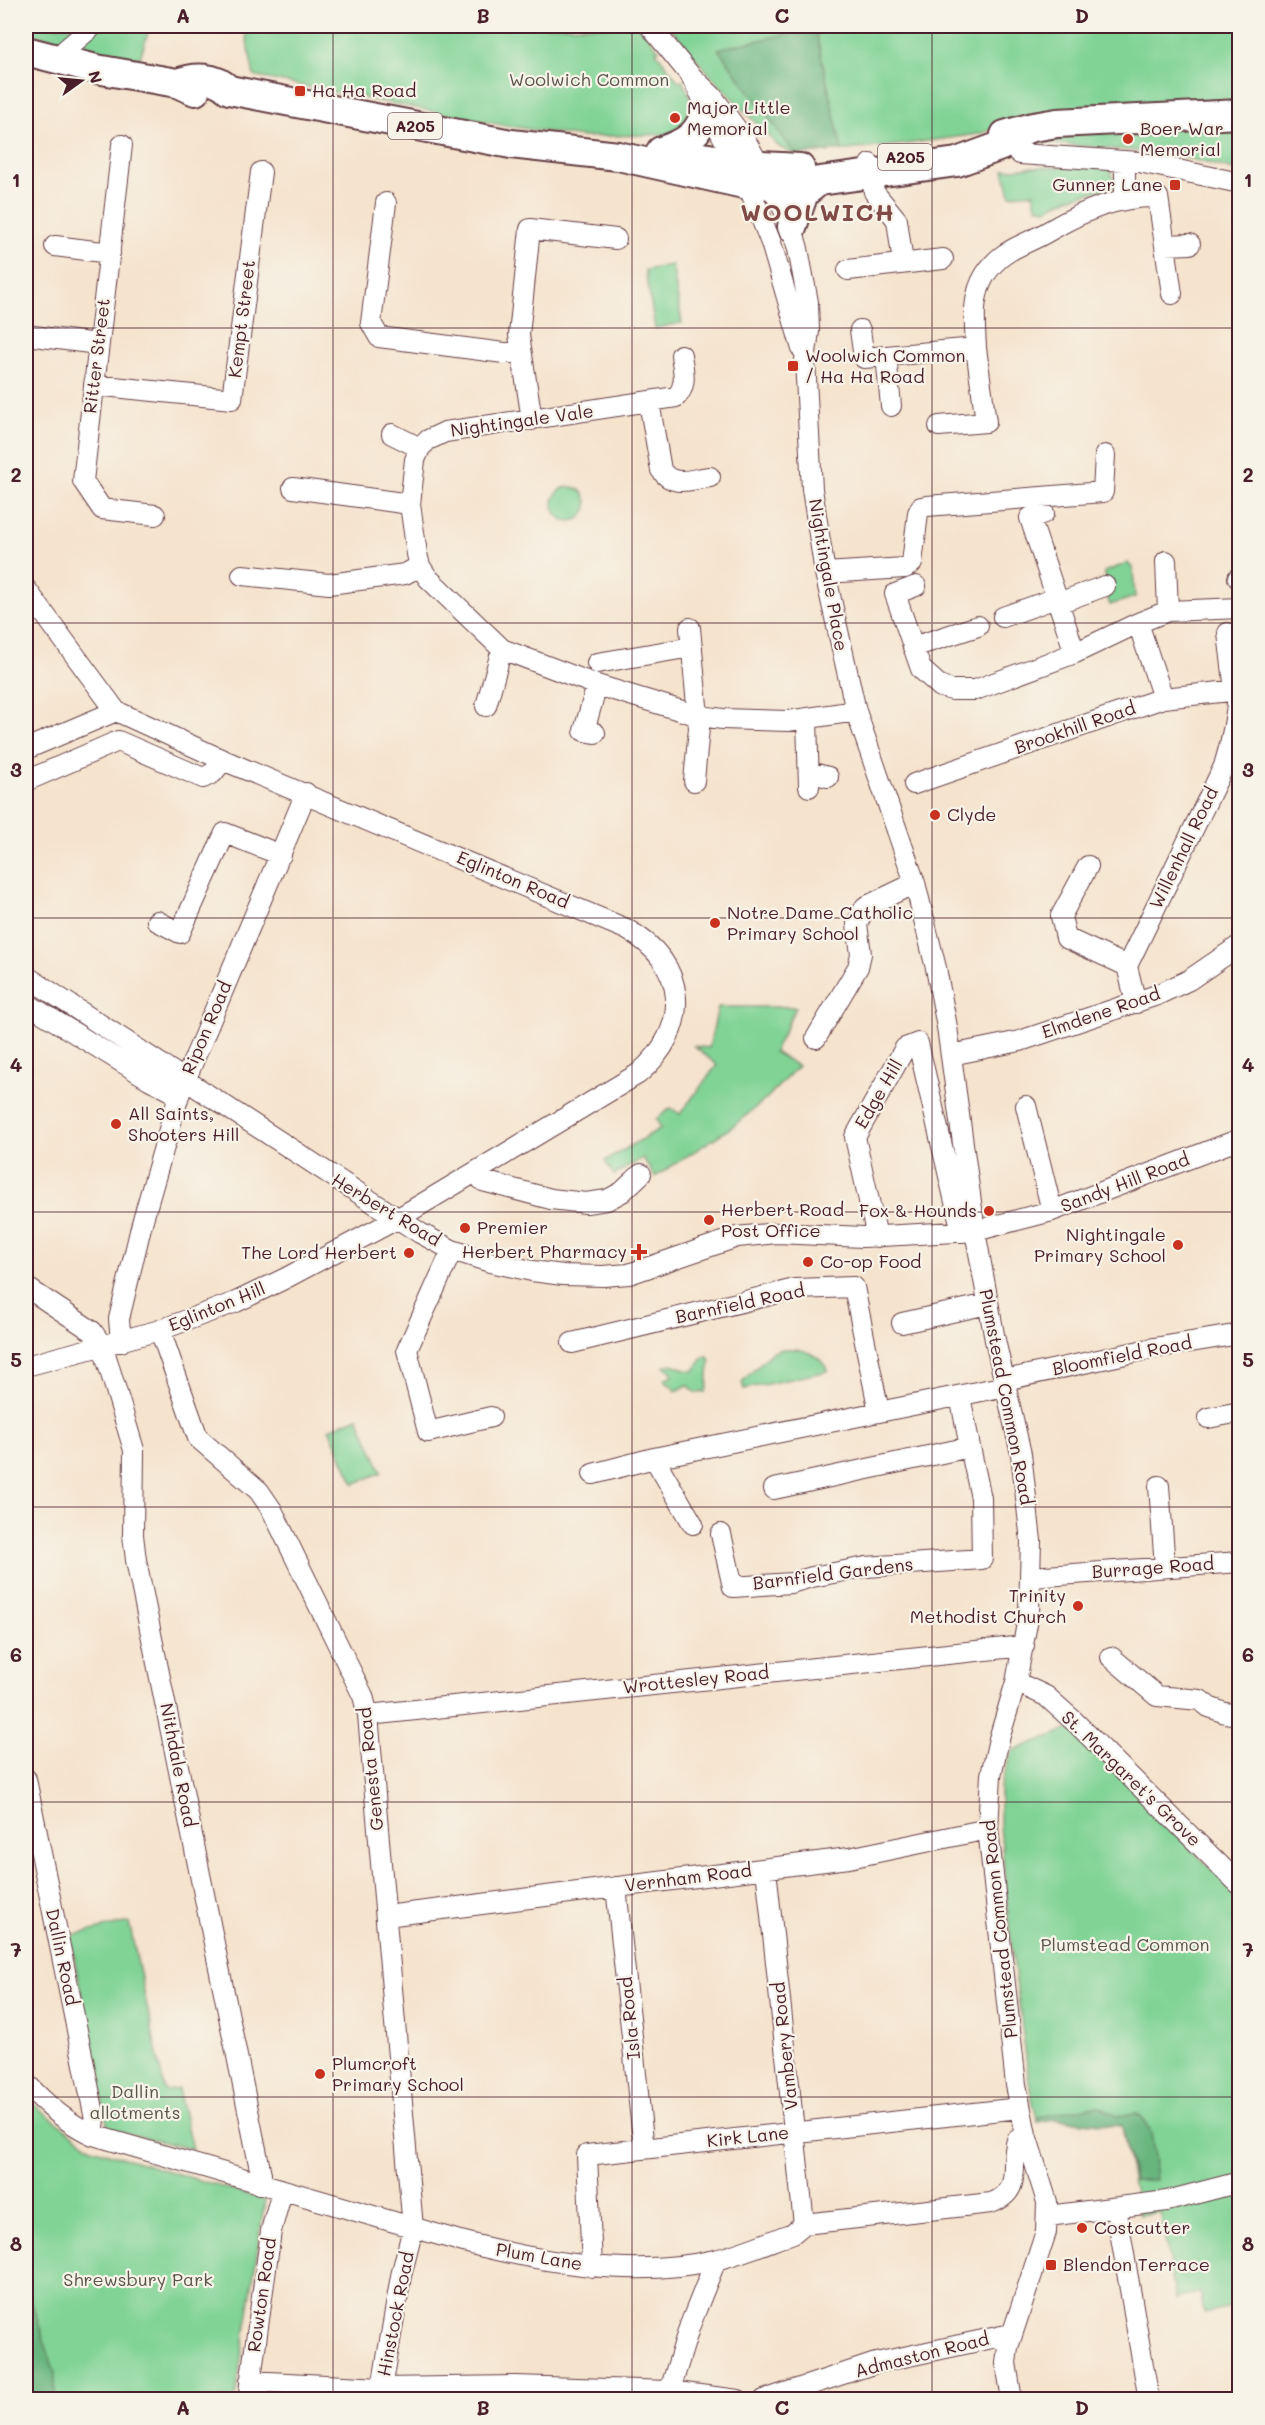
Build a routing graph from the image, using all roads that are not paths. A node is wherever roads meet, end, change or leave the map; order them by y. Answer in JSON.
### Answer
{"nodes":[{"id":1,"x":93,"y":26,"type":"edge"},
{"id":2,"x":650,"y":26,"type":"edge"},
{"id":3,"x":26,"y":51,"type":"edge"},
{"id":4,"x":63,"y":61,"type":"junction"},
{"id":5,"x":691,"y":76,"type":"junction"},
{"id":6,"x":706,"y":108,"type":"junction"},
{"id":7,"x":1239,"y":114,"type":"edge"},
{"id":8,"x":1012,"y":136,"type":"junction"},
{"id":9,"x":122,"y":145,"type":"dead end"},
{"id":10,"x":661,"y":151,"type":"junction"},
{"id":11,"x":618,"y":156,"type":"junction"},
{"id":12,"x":1125,"y":161,"type":"junction"},
{"id":13,"x":871,"y":168,"type":"junction"},
{"id":14,"x":261,"y":172,"type":"dead end"},
{"id":15,"x":754,"y":174,"type":"junction"},
{"id":16,"x":819,"y":181,"type":"junction"},
{"id":17,"x":1239,"y":183,"type":"edge"},
{"id":18,"x":1125,"y":198,"type":"junction"},
{"id":19,"x":386,"y":203,"type":"dead end"},
{"id":20,"x":792,"y":227,"type":"junction"},
{"id":21,"x":616,"y":239,"type":"dead end"},
{"id":22,"x":1190,"y":244,"type":"dead end"},
{"id":23,"x":55,"y":246,"type":"dead end"},
{"id":24,"x":1165,"y":246,"type":"junction"},
{"id":25,"x":110,"y":253,"type":"junction"},
{"id":26,"x":943,"y":259,"type":"dead end"},
{"id":27,"x":903,"y":263,"type":"junction"},
{"id":28,"x":848,"y":270,"type":"dead end"},
{"id":29,"x":1172,"y":294,"type":"dead end"},
{"id":30,"x":860,"y":330,"type":"dead end"},
{"id":31,"x":26,"y":335,"type":"edge"},
{"id":32,"x":98,"y":344,"type":"junction"},
{"id":33,"x":976,"y":348,"type":"junction"},
{"id":34,"x":521,"y":353,"type":"junction"},
{"id":35,"x":681,"y":355,"type":"dead end"},
{"id":36,"x":886,"y":356,"type":"junction"},
{"id":37,"x":805,"y":360,"type":"junction"},
{"id":38,"x":94,"y":385,"type":"junction"},
{"id":39,"x":649,"y":402,"type":"junction"},
{"id":40,"x":891,"y":406,"type":"dead end"},
{"id":41,"x":532,"y":420,"type":"junction"},
{"id":42,"x":939,"y":426,"type":"dead end"},
{"id":43,"x":392,"y":434,"type":"dead end"},
{"id":44,"x":420,"y":448,"type":"junction"},
{"id":45,"x":1105,"y":455,"type":"dead end"},
{"id":46,"x":710,"y":477,"type":"dead end"},
{"id":47,"x":293,"y":488,"type":"dead end"},
{"id":48,"x":410,"y":504,"type":"junction"},
{"id":49,"x":155,"y":515,"type":"dead end"},
{"id":50,"x":1030,"y":518,"type":"dead end"},
{"id":51,"x":1166,"y":561,"type":"dead end"},
{"id":52,"x":420,"y":566,"type":"junction"},
{"id":53,"x":825,"y":573,"type":"junction"},
{"id":54,"x":242,"y":575,"type":"dead end"},
{"id":55,"x":916,"y":586,"type":"dead end"},
{"id":56,"x":1105,"y":586,"type":"dead end"},
{"id":57,"x":26,"y":589,"type":"edge"},
{"id":58,"x":1057,"y":600,"type":"junction"},
{"id":59,"x":1239,"y":608,"type":"edge"},
{"id":60,"x":1168,"y":611,"type":"junction"},
{"id":61,"x":1003,"y":617,"type":"dead end"},
{"id":62,"x":1138,"y":623,"type":"junction"},
{"id":63,"x":978,"y":626,"type":"dead end"},
{"id":64,"x":690,"y":628,"type":"dead end"},
{"id":65,"x":1228,"y":633,"type":"dead end"},
{"id":66,"x":913,"y":647,"type":"junction"},
{"id":67,"x":692,"y":648,"type":"junction"},
{"id":68,"x":502,"y":649,"type":"junction"},
{"id":69,"x":1075,"y":653,"type":"junction"},
{"id":70,"x":597,"y":663,"type":"dead end"},
{"id":71,"x":597,"y":685,"type":"junction"},
{"id":72,"x":1237,"y":690,"type":"edge"},
{"id":73,"x":1163,"y":698,"type":"junction"},
{"id":74,"x":486,"y":706,"type":"dead end"},
{"id":75,"x":116,"y":711,"type":"junction"},
{"id":76,"x":856,"y":711,"type":"junction"},
{"id":77,"x":699,"y":716,"type":"junction"},
{"id":78,"x":807,"y":719,"type":"junction"},
{"id":79,"x":595,"y":733,"type":"dead end"},
{"id":80,"x":26,"y":749,"type":"edge"},
{"id":81,"x":223,"y":760,"type":"junction"},
{"id":82,"x":815,"y":779,"type":"dead end"},
{"id":83,"x":26,"y":781,"type":"edge"},
{"id":84,"x":694,"y":781,"type":"dead end"},
{"id":85,"x":882,"y":784,"type":"joint"},
{"id":86,"x":914,"y":784,"type":"dead end"},
{"id":87,"x":306,"y":793,"type":"junction"},
{"id":88,"x":280,"y":855,"type":"junction"},
{"id":89,"x":1088,"y":866,"type":"dead end"},
{"id":90,"x":915,"y":883,"type":"junction"},
{"id":91,"x":157,"y":921,"type":"dead end"},
{"id":92,"x":1239,"y":945,"type":"edge"},
{"id":93,"x":1127,"y":966,"type":"junction"},
{"id":94,"x":26,"y":976,"type":"edge"},
{"id":95,"x":26,"y":1003,"type":"edge"},
{"id":96,"x":1136,"y":1003,"type":"junction"},
{"id":97,"x":816,"y":1038,"type":"dead end"},
{"id":98,"x":951,"y":1055,"type":"junction"},
{"id":99,"x":182,"y":1088,"type":"junction"},
{"id":100,"x":1026,"y":1106,"type":"dead end"},
{"id":101,"x":1239,"y":1139,"type":"edge"},
{"id":102,"x":475,"y":1172,"type":"junction"},
{"id":103,"x":641,"y":1174,"type":"dead end"},
{"id":104,"x":1052,"y":1211,"type":"junction"},
{"id":105,"x":397,"y":1219,"type":"junction"},
{"id":106,"x":968,"y":1231,"type":"junction"},
{"id":107,"x":877,"y":1237,"type":"junction"},
{"id":108,"x":452,"y":1250,"type":"junction"},
{"id":109,"x":26,"y":1287,"type":"edge"},
{"id":110,"x":988,"y":1304,"type":"junction"},
{"id":111,"x":902,"y":1323,"type":"dead end"},
{"id":112,"x":160,"y":1330,"type":"junction"},
{"id":113,"x":1239,"y":1334,"type":"edge"},
{"id":114,"x":572,"y":1343,"type":"dead end"},
{"id":115,"x":112,"y":1344,"type":"junction"},
{"id":116,"x":26,"y":1366,"type":"edge"},
{"id":117,"x":1006,"y":1383,"type":"junction"},
{"id":118,"x":960,"y":1396,"type":"junction"},
{"id":119,"x":879,"y":1412,"type":"junction"},
{"id":120,"x":1239,"y":1412,"type":"edge"},
{"id":121,"x":491,"y":1417,"type":"dead end"},
{"id":122,"x":1208,"y":1418,"type":"dead end"},
{"id":123,"x":970,"y":1447,"type":"junction"},
{"id":124,"x":654,"y":1458,"type":"junction"},
{"id":125,"x":593,"y":1474,"type":"dead end"},
{"id":126,"x":1159,"y":1486,"type":"dead end"},
{"id":127,"x":774,"y":1489,"type":"dead end"},
{"id":128,"x":693,"y":1524,"type":"dead end"},
{"id":129,"x":721,"y":1534,"type":"dead end"},
{"id":130,"x":1239,"y":1562,"type":"edge"},
{"id":131,"x":1166,"y":1567,"type":"junction"},
{"id":132,"x":1032,"y":1577,"type":"junction"},
{"id":133,"x":1024,"y":1646,"type":"junction"},
{"id":134,"x":1111,"y":1657,"type":"dead end"},
{"id":135,"x":1016,"y":1683,"type":"junction"},
{"id":136,"x":368,"y":1715,"type":"junction"},
{"id":137,"x":1239,"y":1715,"type":"edge"},
{"id":138,"x":26,"y":1779,"type":"edge"},
{"id":139,"x":988,"y":1829,"type":"junction"},
{"id":140,"x":766,"y":1869,"type":"junction"},
{"id":141,"x":1239,"y":1885,"type":"edge"},
{"id":142,"x":616,"y":1887,"type":"junction"},
{"id":143,"x":386,"y":1916,"type":"junction"},
{"id":144,"x":26,"y":2083,"type":"edge"},
{"id":145,"x":1020,"y":2108,"type":"junction"},
{"id":146,"x":794,"y":2132,"type":"junction"},
{"id":147,"x":93,"y":2135,"type":"junction"},
{"id":148,"x":1026,"y":2135,"type":"junction"},
{"id":149,"x":644,"y":2148,"type":"junction"},
{"id":150,"x":1239,"y":2182,"type":"edge"},
{"id":151,"x":259,"y":2184,"type":"junction"},
{"id":152,"x":282,"y":2191,"type":"junction"},
{"id":153,"x":1116,"y":2208,"type":"junction"},
{"id":154,"x":1048,"y":2216,"type":"junction"},
{"id":155,"x":804,"y":2224,"type":"junction"},
{"id":156,"x":413,"y":2228,"type":"junction"},
{"id":157,"x":716,"y":2260,"type":"junction"},
{"id":158,"x":592,"y":2267,"type":"junction"},
{"id":159,"x":1011,"y":2334,"type":"junction"},
{"id":160,"x":249,"y":2390,"type":"edge"},
{"id":161,"x":516,"y":2393,"type":"edge"},
{"id":162,"x":381,"y":2394,"type":"edge"},
{"id":163,"x":668,"y":2395,"type":"edge"},
{"id":164,"x":738,"y":2400,"type":"edge"},
{"id":165,"x":764,"y":2400,"type":"edge"},
{"id":166,"x":1011,"y":2400,"type":"edge"},
{"id":167,"x":1149,"y":2400,"type":"edge"}],
"edges":[{"from":1,"to":4,"type":"street"},
{"from":2,"to":5,"type":"street"},
{"from":3,"to":4,"type":"highway","number":"A205"},
{"from":4,"to":11,"type":"highway","number":"A205"},
{"from":5,"to":6,"type":"street"},
{"from":5,"to":15,"type":"street"},
{"from":6,"to":10,"type":"highway"},
{"from":6,"to":15,"type":"street"},
{"from":7,"to":8,"type":"highway","number":"A205"},
{"from":8,"to":12,"type":"street"},
{"from":8,"to":13,"type":"highway","number":"A205"},
{"from":9,"to":25,"type":"street","name":"Ritter Street"},
{"from":10,"to":11,"type":"highway","number":"A205"},
{"from":10,"to":15,"type":"highway","number":"A205"},
{"from":11,"to":15,"type":"highway","number":"A205"},
{"from":12,"to":17,"type":"street"},
{"from":12,"to":18,"type":"street"},
{"from":13,"to":15,"type":"highway","number":"A205"},
{"from":13,"to":16,"type":"highway","number":"A205"},
{"from":13,"to":27,"type":"street"},
{"from":14,"to":38,"type":"street","name":"Kempt Street"},
{"from":15,"to":16,"type":"highway","number":"A205"},
{"from":15,"to":20,"type":"street","name":"Nightingale Place"},
{"from":15,"to":37,"type":"street","name":"Nightingale Place"},
{"from":16,"to":20,"type":"highway"},
{"from":18,"to":24,"type":"street"},
{"from":18,"to":33,"type":"street"},
{"from":19,"to":34,"type":"street"},
{"from":20,"to":37,"type":"street","name":"Nightingale Place"},
{"from":21,"to":34,"type":"street"},
{"from":22,"to":24,"type":"street"},
{"from":23,"to":25,"type":"street"},
{"from":24,"to":29,"type":"street"},
{"from":25,"to":32,"type":"street","name":"Ritter Street"},
{"from":26,"to":27,"type":"street"},
{"from":27,"to":28,"type":"street"},
{"from":30,"to":36,"type":"street"},
{"from":31,"to":32,"type":"street"},
{"from":32,"to":38,"type":"street","name":"Ritter Street"},
{"from":33,"to":36,"type":"street"},
{"from":33,"to":42,"type":"street"},
{"from":34,"to":41,"type":"street"},
{"from":35,"to":39,"type":"street","name":"Nightingale Vale"},
{"from":36,"to":40,"type":"street"},
{"from":37,"to":53,"type":"street","name":"Nightingale Place"},
{"from":38,"to":49,"type":"street","name":"Ritter Street"},
{"from":39,"to":41,"type":"street","name":"Nightingale Vale"},
{"from":39,"to":46,"type":"street"},
{"from":41,"to":44,"type":"street","name":"Nightingale Vale"},
{"from":43,"to":44,"type":"street"},
{"from":44,"to":48,"type":"street"},
{"from":45,"to":53,"type":"street"},
{"from":47,"to":48,"type":"street"},
{"from":48,"to":52,"type":"street"},
{"from":50,"to":58,"type":"street"},
{"from":51,"to":60,"type":"street"},
{"from":52,"to":54,"type":"street"},
{"from":52,"to":68,"type":"street"},
{"from":53,"to":76,"type":"street","name":"Nightingale Place"},
{"from":55,"to":66,"type":"street"},
{"from":56,"to":58,"type":"street"},
{"from":57,"to":75,"type":"street","name":"Eglinton Road"},
{"from":58,"to":61,"type":"street"},
{"from":58,"to":69,"type":"street"},
{"from":59,"to":60,"type":"street"},
{"from":60,"to":62,"type":"street"},
{"from":62,"to":69,"type":"street"},
{"from":62,"to":73,"type":"street"},
{"from":63,"to":66,"type":"street"},
{"from":64,"to":67,"type":"street"},
{"from":65,"to":72,"type":"street","name":"Willenhall Road"},
{"from":66,"to":69,"type":"street"},
{"from":67,"to":70,"type":"street"},
{"from":67,"to":77,"type":"street"},
{"from":68,"to":71,"type":"street"},
{"from":68,"to":74,"type":"street"},
{"from":71,"to":77,"type":"street"},
{"from":71,"to":79,"type":"street"},
{"from":72,"to":73,"type":"street","name":"Brookhill Road"},
{"from":72,"to":93,"type":"street","name":"Willenhall Road"},
{"from":73,"to":86,"type":"street","name":"Brookhill Road"},
{"from":75,"to":80,"type":"street"},
{"from":75,"to":81,"type":"street","name":"Eglinton Road"},
{"from":76,"to":78,"type":"street"},
{"from":76,"to":85,"type":"street","name":"Nightingale Place"},
{"from":77,"to":78,"type":"street"},
{"from":77,"to":84,"type":"street"},
{"from":78,"to":82,"type":"street"},
{"from":81,"to":83,"type":"street"},
{"from":81,"to":87,"type":"street","name":"Eglinton Road"},
{"from":85,"to":90,"type":"street","name":"Plumstead Common Road"},
{"from":87,"to":88,"type":"street","name":"Ripon Road"},
{"from":87,"to":102,"type":"street","name":"Eglinton Road"},
{"from":88,"to":91,"type":"street"},
{"from":88,"to":99,"type":"street","name":"Ripon Road"},
{"from":89,"to":93,"type":"street"},
{"from":90,"to":97,"type":"street"},
{"from":90,"to":98,"type":"street","name":"Plumstead Common Road"},
{"from":92,"to":96,"type":"street","name":"Elmdene Road"},
{"from":93,"to":96,"type":"street"},
{"from":94,"to":99,"type":"street","name":"Herbert Road"},
{"from":95,"to":99,"type":"street","name":"Herbert Road"},
{"from":96,"to":98,"type":"street","name":"Elmdene Road"},
{"from":98,"to":106,"type":"street","name":"Plumstead Common Road"},
{"from":99,"to":105,"type":"street","name":"Herbert Road"},
{"from":99,"to":115,"type":"street","name":"Ripon Road"},
{"from":100,"to":104,"type":"street"},
{"from":101,"to":104,"type":"street","name":"Sandy Hill Road"},
{"from":102,"to":103,"type":"street"},
{"from":102,"to":105,"type":"street","name":"Eglinton Road"},
{"from":104,"to":106,"type":"street","name":"Sandy Hill Road"},
{"from":105,"to":108,"type":"street","name":"Herbert Road"},
{"from":105,"to":112,"type":"street","name":"Eglinton Hill"},
{"from":106,"to":107,"type":"street","name":"Herbert Road"},
{"from":106,"to":107,"type":"street","name":"Edge Hill"},
{"from":106,"to":110,"type":"street","name":"Plumstead Common Road"},
{"from":107,"to":108,"type":"street","name":"Herbert Road"},
{"from":108,"to":121,"type":"street"},
{"from":109,"to":115,"type":"street"},
{"from":110,"to":111,"type":"street"},
{"from":110,"to":117,"type":"street","name":"Plumstead Common Road"},
{"from":112,"to":115,"type":"street","name":"Eglinton Hill"},
{"from":112,"to":136,"type":"street","name":"Genesta Road"},
{"from":113,"to":117,"type":"street","name":"Bloomfield Road"},
{"from":114,"to":119,"type":"street","name":"Barnfield Road"},
{"from":115,"to":116,"type":"street","name":"Eglinton Hill"},
{"from":115,"to":151,"type":"street","name":"Nithdale Road"},
{"from":117,"to":118,"type":"street"},
{"from":117,"to":132,"type":"street","name":"Plumstead Common Road"},
{"from":118,"to":119,"type":"street"},
{"from":118,"to":123,"type":"street","name":"Barnfield Gardens"},
{"from":119,"to":124,"type":"street"},
{"from":120,"to":122,"type":"street"},
{"from":123,"to":127,"type":"street"},
{"from":123,"to":129,"type":"street","name":"Barnfield Gardens"},
{"from":124,"to":125,"type":"street"},
{"from":124,"to":128,"type":"street"},
{"from":126,"to":131,"type":"street"},
{"from":130,"to":131,"type":"street","name":"Burrage Road"},
{"from":131,"to":132,"type":"street","name":"Burrage Road"},
{"from":132,"to":133,"type":"street","name":"Plumstead Common Road"},
{"from":133,"to":135,"type":"street","name":"Plumstead Common Road"},
{"from":133,"to":136,"type":"street","name":"Wrottesley Road"},
{"from":134,"to":137,"type":"street"},
{"from":135,"to":139,"type":"street","name":"Plumstead Common Road"},
{"from":135,"to":141,"type":"street","name":"St. Margaret's Grove"},
{"from":136,"to":143,"type":"street","name":"Genesta Road"},
{"from":138,"to":147,"type":"street","name":"Dallin Road"},
{"from":139,"to":140,"type":"street","name":"Vernham Road"},
{"from":139,"to":145,"type":"street","name":"Plumstead Common Road"},
{"from":140,"to":142,"type":"street","name":"Vernham Road"},
{"from":140,"to":146,"type":"street","name":"Vambery Road"},
{"from":142,"to":143,"type":"street","name":"Vernham Road"},
{"from":142,"to":149,"type":"street","name":"Isla Road"},
{"from":143,"to":156,"type":"street","name":"Genesta Road"},
{"from":144,"to":147,"type":"street","name":"Plum Lane"},
{"from":145,"to":146,"type":"street","name":"Kirk Lane"},
{"from":145,"to":148,"type":"street","name":"Plumstead Common Road"},
{"from":146,"to":149,"type":"street","name":"Kirk Lane"},
{"from":146,"to":155,"type":"street","name":"Vambery Road"},
{"from":147,"to":151,"type":"street","name":"Plum Lane"},
{"from":148,"to":154,"type":"street","name":"Plumstead Common Road"},
{"from":148,"to":155,"type":"street","name":"Plum Lane"},
{"from":149,"to":158,"type":"street","name":"Kirk Lane"},
{"from":150,"to":153,"type":"street"},
{"from":151,"to":152,"type":"street","name":"Plum Lane"},
{"from":152,"to":156,"type":"street","name":"Plum Lane"},
{"from":152,"to":160,"type":"street","name":"Rowton Road"},
{"from":153,"to":154,"type":"street"},
{"from":153,"to":167,"type":"street"},
{"from":154,"to":159,"type":"street","name":"Plumstead Common Road"},
{"from":155,"to":157,"type":"street","name":"Plum Lane"},
{"from":156,"to":158,"type":"street","name":"Plum Lane"},
{"from":156,"to":162,"type":"street","name":"Hinstock Road"},
{"from":157,"to":158,"type":"street","name":"Plum Lane"},
{"from":157,"to":163,"type":"street"},
{"from":159,"to":165,"type":"street","name":"Admaston Road"},
{"from":159,"to":166,"type":"street","name":"Plumstead Common Road"},
{"from":160,"to":162,"type":"street"},
{"from":161,"to":162,"type":"street"},
{"from":161,"to":163,"type":"street"},
{"from":163,"to":164,"type":"street"}]}
